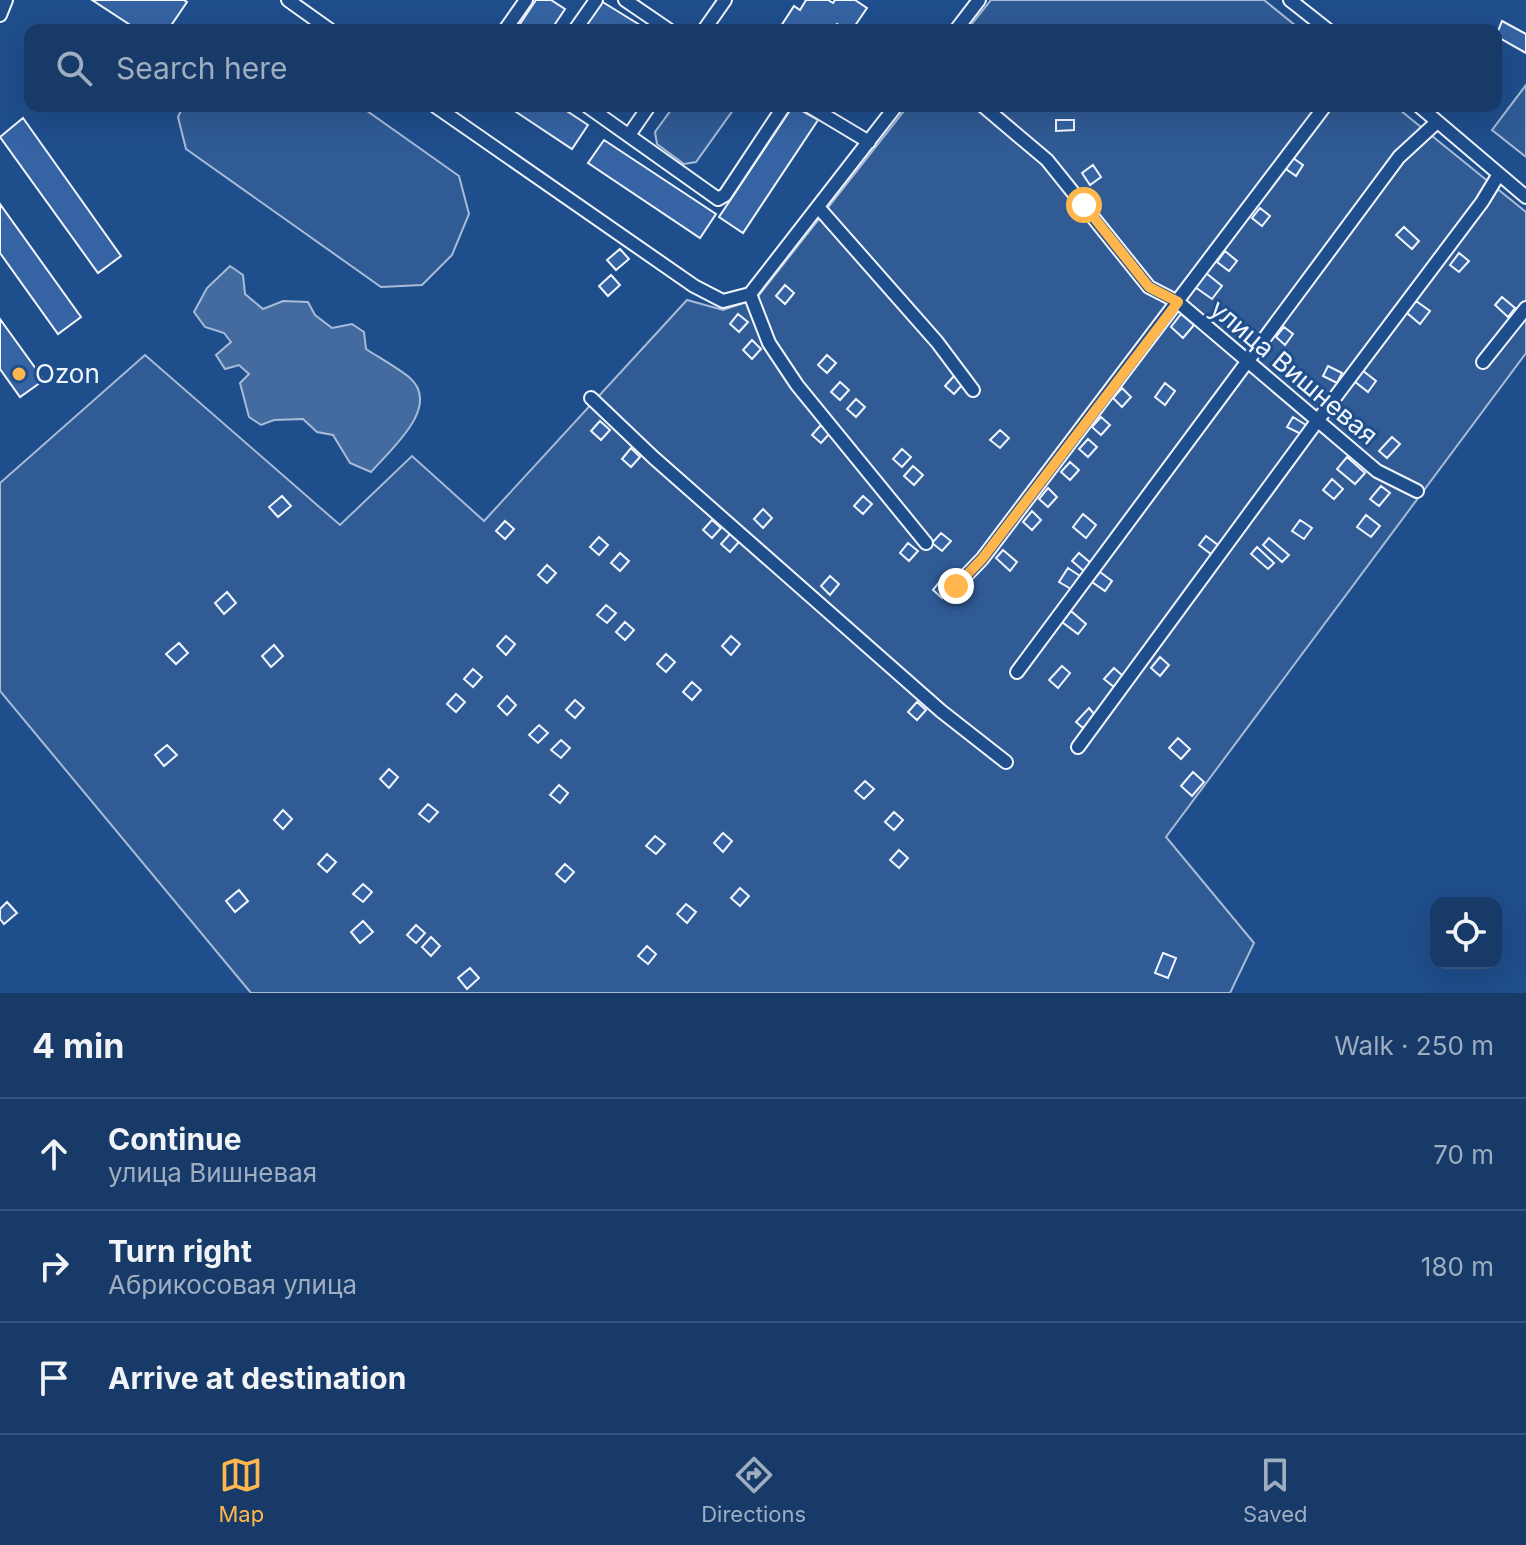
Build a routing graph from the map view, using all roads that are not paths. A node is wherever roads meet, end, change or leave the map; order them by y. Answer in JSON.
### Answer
{"nodes":[{"id":1,"x":6,"y":0,"type":"edge"},
{"id":2,"x":288,"y":0,"type":"edge"},
{"id":3,"x":526,"y":0,"type":"edge"},
{"id":4,"x":596,"y":0,"type":"edge"},
{"id":5,"x":625,"y":0,"type":"edge"},
{"id":6,"x":725,"y":0,"type":"edge"},
{"id":7,"x":979,"y":0,"type":"edge"},
{"id":8,"x":1290,"y":0,"type":"edge"},
{"id":9,"x":0,"y":15,"type":"edge"},
{"id":10,"x":322,"y":24,"type":"edge"},
{"id":11,"x":509,"y":24,"type":"edge"},
{"id":12,"x":579,"y":24,"type":"edge"},
{"id":13,"x":660,"y":24,"type":"edge"},
{"id":14,"x":708,"y":24,"type":"edge"},
{"id":15,"x":961,"y":24,"type":"edge"},
{"id":16,"x":1320,"y":24,"type":"edge"},
{"id":17,"x":449,"y":112,"type":"edge"},
{"id":18,"x":596,"y":112,"type":"edge"},
{"id":19,"x":645,"y":112,"type":"edge"},
{"id":20,"x":780,"y":112,"type":"edge"},
{"id":21,"x":819,"y":112,"type":"edge"},
{"id":22,"x":892,"y":112,"type":"edge"},
{"id":23,"x":990,"y":112,"type":"edge"},
{"id":24,"x":1320,"y":112,"type":"edge"},
{"id":25,"x":1426,"y":112,"type":"edge"},
{"id":26,"x":1437,"y":122,"type":"junction"},
{"id":27,"x":629,"y":135,"type":"junction"},
{"id":28,"x":869,"y":142,"type":"junction"},
{"id":29,"x":1499,"y":174,"type":"junction"},
{"id":30,"x":1526,"y":197,"type":"edge"},
{"id":31,"x":818,"y":207,"type":"junction"},
{"id":32,"x":750,"y":294,"type":"junction"},
{"id":33,"x":1178,"y":302,"type":"junction"},
{"id":34,"x":1526,"y":308,"type":"edge"},
{"id":35,"x":1248,"y":361,"type":"junction"},
{"id":36,"x":1483,"y":362,"type":"dead end"},
{"id":37,"x":973,"y":390,"type":"dead end"},
{"id":38,"x":591,"y":398,"type":"dead end"},
{"id":39,"x":1318,"y":420,"type":"junction"},
{"id":40,"x":1417,"y":491,"type":"dead end"},
{"id":41,"x":926,"y":543,"type":"dead end"},
{"id":42,"x":956,"y":586,"type":"dead end"},
{"id":43,"x":1017,"y":672,"type":"dead end"},
{"id":44,"x":1078,"y":747,"type":"dead end"},
{"id":45,"x":1006,"y":762,"type":"dead end"}],
"edges":[{"from":1,"to":9,"type":"street"},
{"from":2,"to":10,"type":"street"},
{"from":3,"to":11,"type":"street"},
{"from":4,"to":12,"type":"street"},
{"from":5,"to":13,"type":"street"},
{"from":6,"to":14,"type":"street"},
{"from":7,"to":15,"type":"street"},
{"from":8,"to":16,"type":"street"},
{"from":17,"to":32,"type":"street"},
{"from":18,"to":27,"type":"street"},
{"from":19,"to":27,"type":"street"},
{"from":20,"to":27,"type":"street"},
{"from":21,"to":28,"type":"street"},
{"from":22,"to":28,"type":"street"},
{"from":23,"to":33,"type":"street","name":"улица Вишневая"},
{"from":24,"to":33,"type":"street"},
{"from":25,"to":26,"type":"street"},
{"from":26,"to":29,"type":"street"},
{"from":26,"to":35,"type":"street"},
{"from":28,"to":31,"type":"street"},
{"from":29,"to":30,"type":"street"},
{"from":29,"to":39,"type":"street"},
{"from":31,"to":32,"type":"street"},
{"from":31,"to":37,"type":"street"},
{"from":32,"to":41,"type":"street"},
{"from":33,"to":35,"type":"street","name":"улица Вишневая"},
{"from":33,"to":42,"type":"street"},
{"from":34,"to":36,"type":"street"},
{"from":35,"to":39,"type":"street","name":"улица Вишневая"},
{"from":35,"to":43,"type":"street"},
{"from":38,"to":45,"type":"street"},
{"from":39,"to":40,"type":"street","name":"улица Вишневая"},
{"from":39,"to":44,"type":"street"}]}
